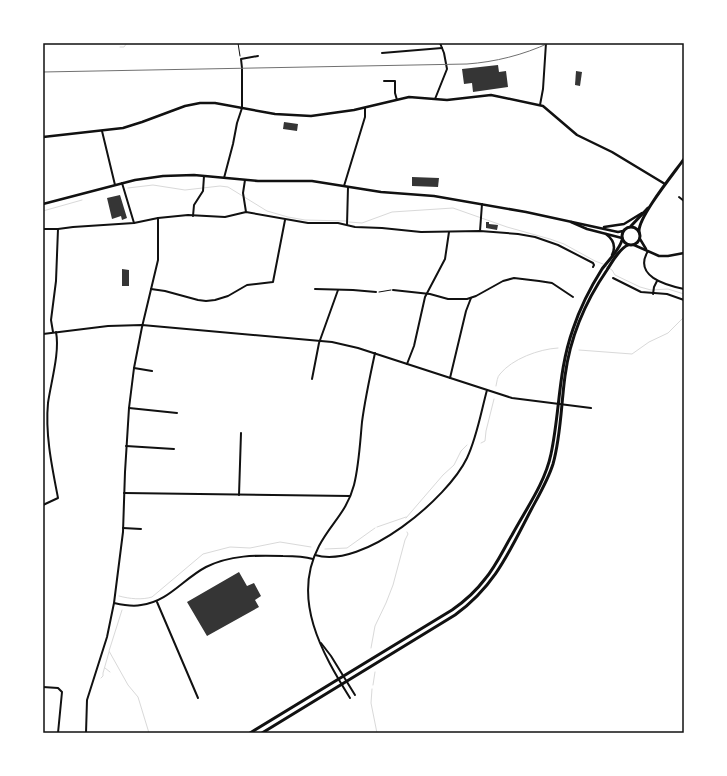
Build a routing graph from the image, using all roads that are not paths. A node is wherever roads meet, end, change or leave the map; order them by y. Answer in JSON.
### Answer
{"nodes":[{"id":1,"x":440,"y":43,"type":"edge"},
{"id":2,"x":546,"y":43,"type":"edge"},
{"id":3,"x":442,"y":48,"type":"junction"},
{"id":4,"x":382,"y":53,"type":"dead end"},
{"id":5,"x":258,"y":56,"type":"dead end"},
{"id":6,"x":384,"y":81,"type":"dead end"},
{"id":7,"x":435,"y":99,"type":"junction"},
{"id":8,"x":397,"y":100,"type":"junction"},
{"id":9,"x":540,"y":105,"type":"junction"},
{"id":10,"x":242,"y":108,"type":"junction"},
{"id":11,"x":365,"y":108,"type":"junction"},
{"id":12,"x":102,"y":131,"type":"junction"},
{"id":13,"x":43,"y":137,"type":"edge"},
{"id":14,"x":684,"y":159,"type":"edge"},
{"id":15,"x":204,"y":176,"type":"junction"},
{"id":16,"x":224,"y":178,"type":"junction"},
{"id":17,"x":245,"y":180,"type":"junction"},
{"id":18,"x":122,"y":183,"type":"junction"},
{"id":19,"x":115,"y":185,"type":"junction"},
{"id":20,"x":666,"y":185,"type":"junction"},
{"id":21,"x":344,"y":186,"type":"junction"},
{"id":22,"x":348,"y":187,"type":"junction"},
{"id":23,"x":679,"y":197,"type":"dead end"},
{"id":24,"x":684,"y":201,"type":"edge"},
{"id":25,"x":43,"y":204,"type":"edge"},
{"id":26,"x":482,"y":204,"type":"junction"},
{"id":27,"x":652,"y":204,"type":"junction"},
{"id":28,"x":246,"y":212,"type":"junction"},
{"id":29,"x":644,"y":212,"type":"junction"},
{"id":30,"x":193,"y":216,"type":"junction"},
{"id":31,"x":158,"y":218,"type":"junction"},
{"id":32,"x":286,"y":220,"type":"junction"},
{"id":33,"x":565,"y":220,"type":"junction"},
{"id":34,"x":134,"y":223,"type":"junction"},
{"id":35,"x":347,"y":225,"type":"junction"},
{"id":36,"x":631,"y":226,"type":"junction"},
{"id":37,"x":600,"y":227,"type":"junction"},
{"id":38,"x":43,"y":229,"type":"edge"},
{"id":39,"x":58,"y":229,"type":"junction"},
{"id":40,"x":623,"y":231,"type":"junction"},
{"id":41,"x":639,"y":231,"type":"junction"},
{"id":42,"x":449,"y":232,"type":"junction"},
{"id":43,"x":480,"y":232,"type":"junction"},
{"id":44,"x":604,"y":233,"type":"junction"},
{"id":45,"x":640,"y":238,"type":"junction"},
{"id":46,"x":622,"y":239,"type":"junction"},
{"id":47,"x":628,"y":245,"type":"junction"},
{"id":48,"x":634,"y":245,"type":"junction"},
{"id":49,"x":648,"y":251,"type":"junction"},
{"id":50,"x":684,"y":253,"type":"edge"},
{"id":51,"x":612,"y":255,"type":"junction"},
{"id":52,"x":608,"y":264,"type":"junction"},
{"id":53,"x":593,"y":267,"type":"dead end"},
{"id":54,"x":605,"y":269,"type":"junction"},
{"id":55,"x":613,"y":278,"type":"dead end"},
{"id":56,"x":657,"y":281,"type":"junction"},
{"id":57,"x":316,"y":289,"type":"dead end"},
{"id":58,"x":684,"y":289,"type":"edge"},
{"id":59,"x":151,"y":290,"type":"junction"},
{"id":60,"x":338,"y":290,"type":"junction"},
{"id":61,"x":393,"y":290,"type":"road end"},
{"id":62,"x":654,"y":291,"type":"junction"},
{"id":63,"x":376,"y":292,"type":"road end"},
{"id":64,"x":426,"y":294,"type":"junction"},
{"id":65,"x":573,"y":297,"type":"dead end"},
{"id":66,"x":471,"y":298,"type":"junction"},
{"id":67,"x":684,"y":300,"type":"edge"},
{"id":68,"x":142,"y":325,"type":"junction"},
{"id":69,"x":55,"y":332,"type":"junction"},
{"id":70,"x":43,"y":334,"type":"edge"},
{"id":71,"x":320,"y":341,"type":"junction"},
{"id":72,"x":375,"y":353,"type":"junction"},
{"id":73,"x":407,"y":364,"type":"junction"},
{"id":74,"x":134,"y":368,"type":"junction"},
{"id":75,"x":152,"y":370,"type":"dead end"},
{"id":76,"x":450,"y":378,"type":"junction"},
{"id":77,"x":312,"y":379,"type":"dead end"},
{"id":78,"x":487,"y":390,"type":"junction"},
{"id":79,"x":558,"y":404,"type":"junction"},
{"id":80,"x":562,"y":405,"type":"junction"},
{"id":81,"x":129,"y":408,"type":"junction"},
{"id":82,"x":591,"y":408,"type":"dead end"},
{"id":83,"x":177,"y":413,"type":"dead end"},
{"id":84,"x":47,"y":422,"type":"junction"},
{"id":85,"x":43,"y":423,"type":"edge"},
{"id":86,"x":241,"y":433,"type":"dead end"},
{"id":87,"x":126,"y":446,"type":"junction"},
{"id":88,"x":174,"y":448,"type":"dead end"},
{"id":89,"x":124,"y":493,"type":"junction"},
{"id":90,"x":239,"y":495,"type":"junction"},
{"id":91,"x":350,"y":496,"type":"junction"},
{"id":92,"x":43,"y":505,"type":"edge"},
{"id":93,"x":123,"y":528,"type":"junction"},
{"id":94,"x":141,"y":529,"type":"dead end"},
{"id":95,"x":315,"y":555,"type":"junction"},
{"id":96,"x":313,"y":559,"type":"junction"},
{"id":97,"x":157,"y":602,"type":"junction"},
{"id":98,"x":114,"y":604,"type":"junction"},
{"id":99,"x":320,"y":642,"type":"junction"},
{"id":100,"x":343,"y":676,"type":"junction"},
{"id":101,"x":339,"y":679,"type":"junction"},
{"id":102,"x":346,"y":681,"type":"junction"},
{"id":103,"x":342,"y":684,"type":"junction"},
{"id":104,"x":43,"y":687,"type":"edge"},
{"id":105,"x":354,"y":695,"type":"dead end"},
{"id":106,"x":198,"y":698,"type":"dead end"},
{"id":107,"x":350,"y":698,"type":"dead end"},
{"id":108,"x":58,"y":733,"type":"edge"},
{"id":109,"x":86,"y":733,"type":"edge"},
{"id":110,"x":250,"y":733,"type":"edge"},
{"id":111,"x":262,"y":733,"type":"edge"}],
"edges":[{"from":1,"to":3,"type":"street"},
{"from":2,"to":9,"type":"street"},
{"from":3,"to":4,"type":"street"},
{"from":3,"to":7,"type":"street"},
{"from":5,"to":10,"type":"street"},
{"from":6,"to":8,"type":"street"},
{"from":7,"to":8,"type":"street"},
{"from":7,"to":9,"type":"street"},
{"from":8,"to":11,"type":"street"},
{"from":9,"to":20,"type":"street"},
{"from":10,"to":11,"type":"street"},
{"from":10,"to":12,"type":"street"},
{"from":10,"to":16,"type":"street"},
{"from":11,"to":21,"type":"street"},
{"from":12,"to":13,"type":"street"},
{"from":12,"to":19,"type":"street"},
{"from":14,"to":20,"type":"main road"},
{"from":15,"to":16,"type":"street"},
{"from":15,"to":18,"type":"street"},
{"from":15,"to":30,"type":"street"},
{"from":16,"to":17,"type":"street"},
{"from":17,"to":21,"type":"street"},
{"from":17,"to":28,"type":"street"},
{"from":18,"to":19,"type":"street"},
{"from":18,"to":34,"type":"street"},
{"from":19,"to":25,"type":"street"},
{"from":20,"to":27,"type":"main road"},
{"from":21,"to":22,"type":"street"},
{"from":22,"to":26,"type":"street"},
{"from":22,"to":35,"type":"street"},
{"from":23,"to":24,"type":"street"},
{"from":26,"to":33,"type":"street"},
{"from":26,"to":43,"type":"street"},
{"from":27,"to":29,"type":"main road"},
{"from":27,"to":41,"type":"main road"},
{"from":28,"to":30,"type":"street"},
{"from":28,"to":32,"type":"street"},
{"from":29,"to":36,"type":"main road"},
{"from":29,"to":37,"type":"street"},
{"from":30,"to":31,"type":"street"},
{"from":31,"to":34,"type":"street"},
{"from":31,"to":59,"type":"street"},
{"from":32,"to":35,"type":"street"},
{"from":32,"to":59,"type":"street"},
{"from":33,"to":37,"type":"street"},
{"from":33,"to":44,"type":"street"},
{"from":34,"to":39,"type":"street"},
{"from":35,"to":42,"type":"street"},
{"from":36,"to":40,"type":"main road"},
{"from":36,"to":41,"type":"main road"},
{"from":37,"to":40,"type":"street"},
{"from":38,"to":39,"type":"street"},
{"from":39,"to":69,"type":"street"},
{"from":40,"to":46,"type":"main road"},
{"from":41,"to":45,"type":"main road"},
{"from":42,"to":43,"type":"street"},
{"from":42,"to":64,"type":"street"},
{"from":43,"to":53,"type":"street"},
{"from":44,"to":46,"type":"street"},
{"from":44,"to":51,"type":"street"},
{"from":45,"to":48,"type":"main road"},
{"from":45,"to":49,"type":"street"},
{"from":46,"to":47,"type":"main road"},
{"from":46,"to":51,"type":"main road"},
{"from":47,"to":48,"type":"main road"},
{"from":47,"to":52,"type":"main road"},
{"from":48,"to":49,"type":"street"},
{"from":49,"to":50,"type":"street"},
{"from":49,"to":56,"type":"street"},
{"from":51,"to":52,"type":"main road"},
{"from":52,"to":54,"type":"main road"},
{"from":54,"to":79,"type":"main road"},
{"from":54,"to":80,"type":"main road"},
{"from":55,"to":62,"type":"street"},
{"from":56,"to":58,"type":"street"},
{"from":56,"to":62,"type":"street"},
{"from":57,"to":60,"type":"street"},
{"from":59,"to":68,"type":"street"},
{"from":60,"to":63,"type":"street"},
{"from":60,"to":71,"type":"street"},
{"from":61,"to":64,"type":"street"},
{"from":62,"to":67,"type":"street"},
{"from":64,"to":66,"type":"street"},
{"from":64,"to":73,"type":"street"},
{"from":65,"to":66,"type":"street"},
{"from":66,"to":76,"type":"street"},
{"from":68,"to":69,"type":"street"},
{"from":68,"to":71,"type":"street"},
{"from":68,"to":74,"type":"street"},
{"from":69,"to":70,"type":"street"},
{"from":69,"to":84,"type":"street"},
{"from":71,"to":72,"type":"street"},
{"from":71,"to":77,"type":"street"},
{"from":72,"to":73,"type":"street"},
{"from":72,"to":91,"type":"street"},
{"from":73,"to":76,"type":"street"},
{"from":74,"to":75,"type":"street"},
{"from":74,"to":81,"type":"street"},
{"from":76,"to":78,"type":"street"},
{"from":78,"to":79,"type":"street"},
{"from":78,"to":95,"type":"street"},
{"from":79,"to":80,"type":"street"},
{"from":79,"to":100,"type":"main road"},
{"from":80,"to":82,"type":"street"},
{"from":80,"to":102,"type":"main road"},
{"from":81,"to":83,"type":"street"},
{"from":81,"to":87,"type":"street"},
{"from":84,"to":85,"type":"street"},
{"from":84,"to":92,"type":"street"},
{"from":86,"to":90,"type":"street"},
{"from":87,"to":88,"type":"street"},
{"from":87,"to":89,"type":"street"},
{"from":89,"to":90,"type":"street"},
{"from":89,"to":93,"type":"street"},
{"from":90,"to":91,"type":"street"},
{"from":91,"to":95,"type":"street"},
{"from":93,"to":94,"type":"street"},
{"from":93,"to":98,"type":"street"},
{"from":95,"to":96,"type":"street"},
{"from":96,"to":97,"type":"street"},
{"from":96,"to":99,"type":"street"},
{"from":97,"to":98,"type":"street"},
{"from":97,"to":106,"type":"street"},
{"from":98,"to":109,"type":"street"},
{"from":99,"to":100,"type":"street"},
{"from":99,"to":101,"type":"street"},
{"from":100,"to":101,"type":"main road"},
{"from":100,"to":102,"type":"street"},
{"from":101,"to":103,"type":"street"},
{"from":101,"to":110,"type":"main road"},
{"from":102,"to":103,"type":"main road"},
{"from":102,"to":105,"type":"street"},
{"from":103,"to":107,"type":"street"},
{"from":103,"to":111,"type":"main road"},
{"from":104,"to":108,"type":"street"}]}
